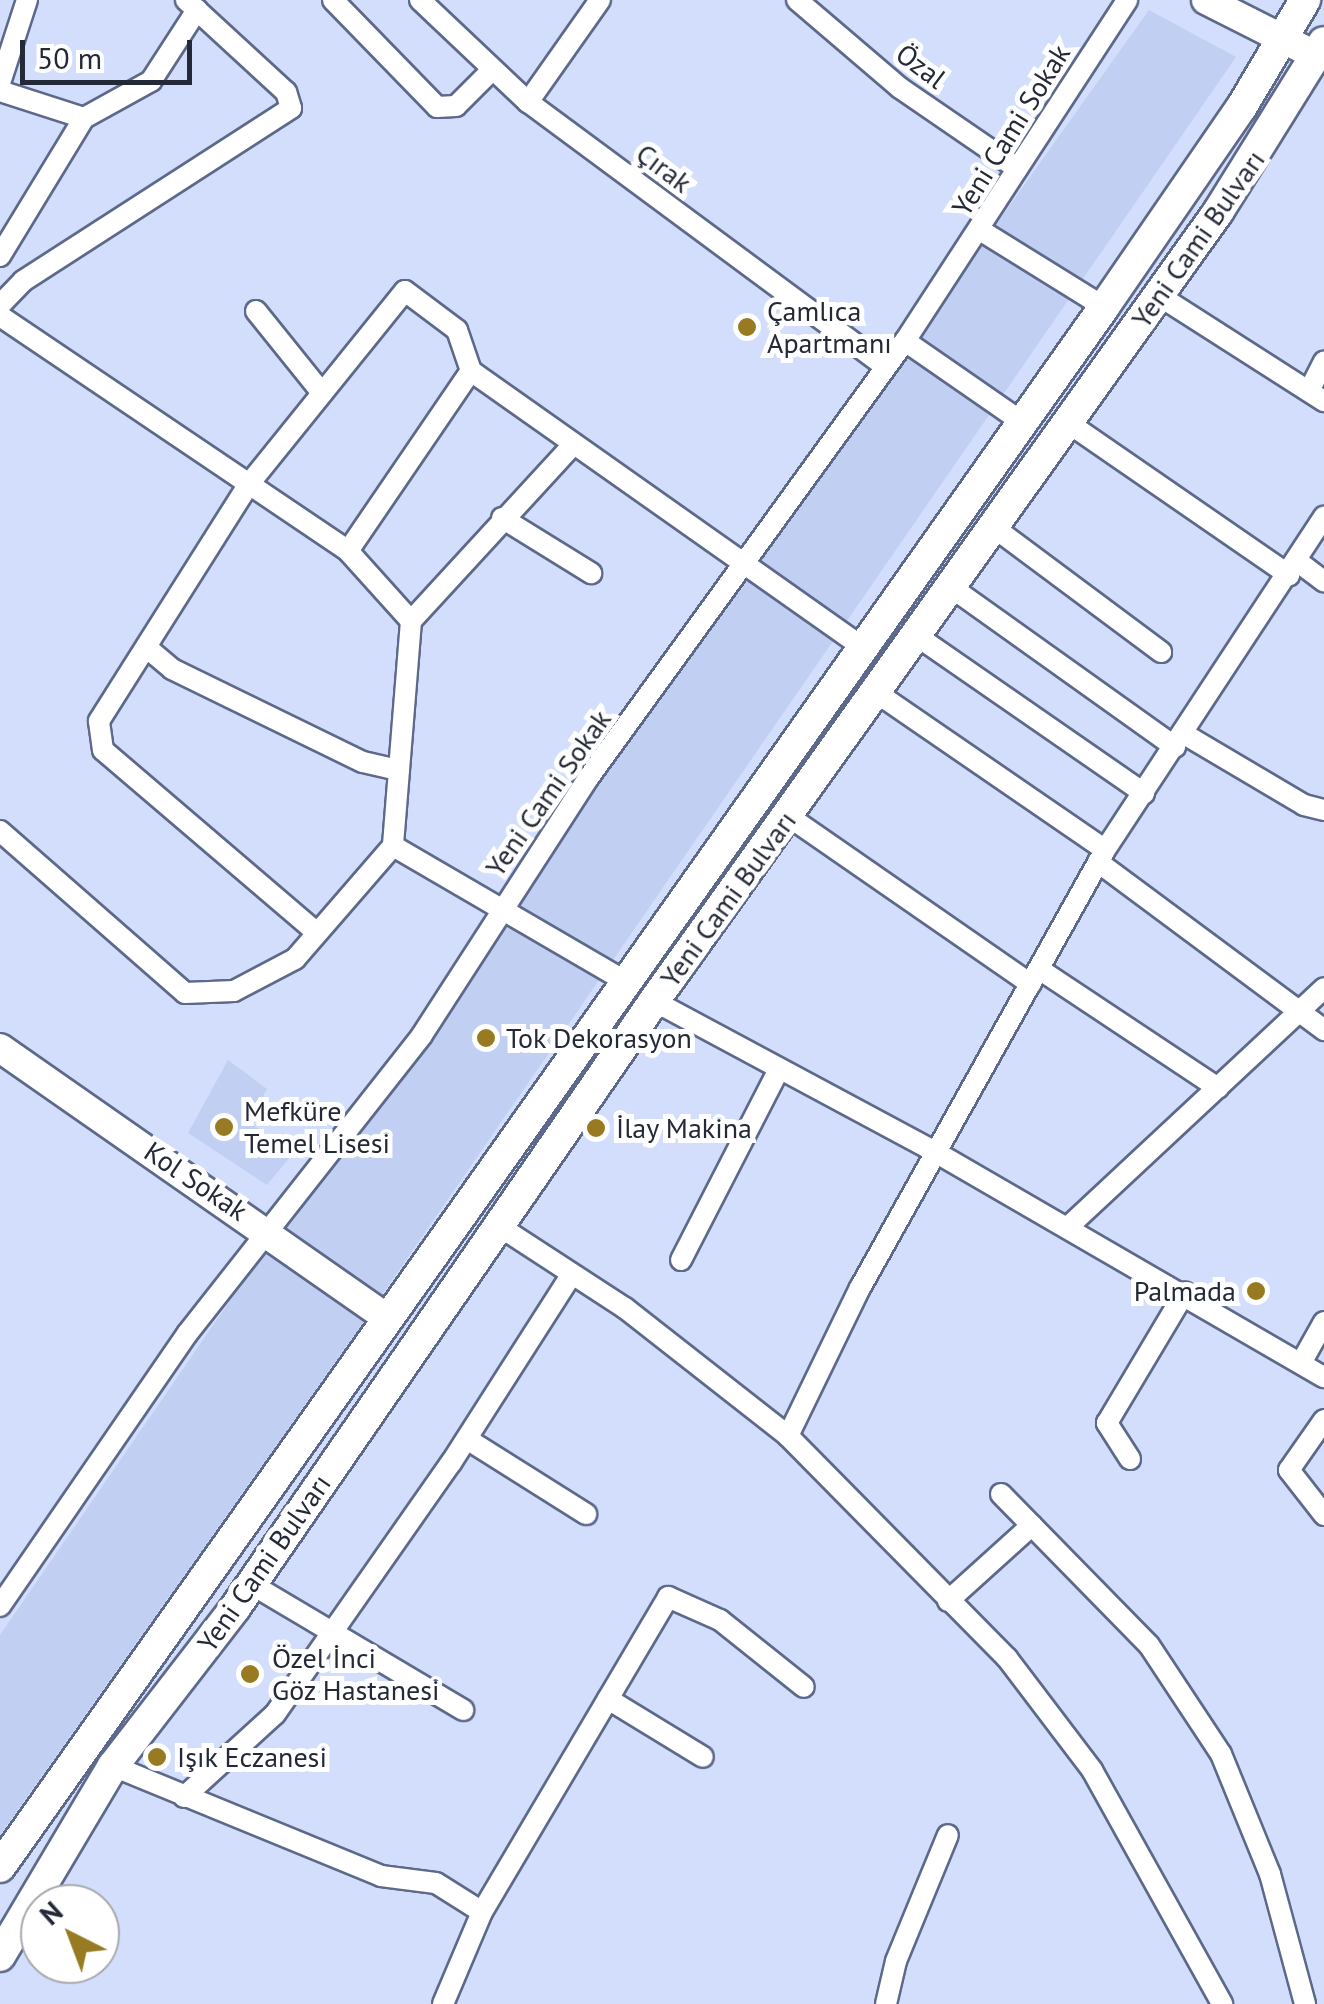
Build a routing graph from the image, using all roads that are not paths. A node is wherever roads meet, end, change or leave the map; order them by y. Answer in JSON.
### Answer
{"nodes":[{"id":1,"x":27,"y":0,"type":"edge"},
{"id":2,"x":333,"y":0,"type":"edge"},
{"id":3,"x":420,"y":0,"type":"edge"},
{"id":4,"x":600,"y":0,"type":"edge"},
{"id":5,"x":1127,"y":0,"type":"edge"},
{"id":6,"x":1206,"y":0,"type":"edge"},
{"id":7,"x":1305,"y":0,"type":"edge"},
{"id":8,"x":800,"y":1,"type":"edge"},
{"id":9,"x":192,"y":5,"type":"edge"},
{"id":10,"x":1283,"y":39,"type":"junction"},
{"id":11,"x":1322,"y":53,"type":"edge"},
{"id":12,"x":493,"y":69,"type":"junction"},
{"id":13,"x":0,"y":83,"type":"edge"},
{"id":14,"x":0,"y":91,"type":"edge"},
{"id":15,"x":528,"y":102,"type":"junction"},
{"id":16,"x":84,"y":118,"type":"junction"},
{"id":17,"x":1017,"y":168,"type":"junction"},
{"id":18,"x":980,"y":230,"type":"junction"},
{"id":19,"x":0,"y":256,"type":"edge"},
{"id":20,"x":1158,"y":295,"type":"junction"},
{"id":21,"x":0,"y":305,"type":"edge"},
{"id":22,"x":1104,"y":307,"type":"junction"},
{"id":23,"x":256,"y":311,"type":"dead end"},
{"id":24,"x":0,"y":316,"type":"edge"},
{"id":25,"x":905,"y":341,"type":"junction"},
{"id":26,"x":1324,"y":362,"type":"edge"},
{"id":27,"x":886,"y":367,"type":"junction"},
{"id":28,"x":471,"y":372,"type":"junction"},
{"id":29,"x":322,"y":393,"type":"junction"},
{"id":30,"x":1316,"y":396,"type":"edge"},
{"id":31,"x":1022,"y":422,"type":"junction"},
{"id":32,"x":1067,"y":422,"type":"junction"},
{"id":33,"x":573,"y":445,"type":"junction"},
{"id":34,"x":249,"y":484,"type":"junction"},
{"id":35,"x":1324,"y":517,"type":"edge"},
{"id":36,"x":502,"y":518,"type":"junction"},
{"id":37,"x":992,"y":526,"type":"junction"},
{"id":38,"x":348,"y":551,"type":"junction"},
{"id":39,"x":1293,"y":568,"type":"junction"},
{"id":40,"x":745,"y":569,"type":"junction"},
{"id":41,"x":591,"y":573,"type":"dead end"},
{"id":42,"x":1324,"y":580,"type":"edge"},
{"id":43,"x":948,"y":585,"type":"junction"},
{"id":44,"x":411,"y":620,"type":"junction"},
{"id":45,"x":914,"y":634,"type":"junction"},
{"id":46,"x":146,"y":647,"type":"junction"},
{"id":47,"x":863,"y":648,"type":"junction"},
{"id":48,"x":1161,"y":652,"type":"dead end"},
{"id":49,"x":874,"y":691,"type":"junction"},
{"id":50,"x":1180,"y":740,"type":"junction"},
{"id":51,"x":399,"y":770,"type":"junction"},
{"id":52,"x":1144,"y":793,"type":"junction"},
{"id":53,"x":1324,"y":810,"type":"edge"},
{"id":54,"x":788,"y":816,"type":"junction"},
{"id":55,"x":0,"y":831,"type":"edge"},
{"id":56,"x":393,"y":846,"type":"junction"},
{"id":57,"x":1101,"y":856,"type":"junction"},
{"id":58,"x":501,"y":910,"type":"junction"},
{"id":59,"x":316,"y":932,"type":"junction"},
{"id":60,"x":1035,"y":976,"type":"junction"},
{"id":61,"x":626,"y":982,"type":"junction"},
{"id":62,"x":1324,"y":988,"type":"edge"},
{"id":63,"x":654,"y":1002,"type":"junction"},
{"id":64,"x":1302,"y":1010,"type":"junction"},
{"id":65,"x":1324,"y":1030,"type":"edge"},
{"id":66,"x":0,"y":1048,"type":"edge"},
{"id":67,"x":778,"y":1072,"type":"junction"},
{"id":68,"x":1218,"y":1088,"type":"junction"},
{"id":69,"x":937,"y":1153,"type":"junction"},
{"id":70,"x":498,"y":1226,"type":"junction"},
{"id":71,"x":1068,"y":1227,"type":"junction"},
{"id":72,"x":266,"y":1229,"type":"junction"},
{"id":73,"x":681,"y":1260,"type":"dead end"},
{"id":74,"x":572,"y":1274,"type":"junction"},
{"id":75,"x":1185,"y":1292,"type":"junction"},
{"id":76,"x":388,"y":1319,"type":"junction"},
{"id":77,"x":1324,"y":1322,"type":"edge"},
{"id":78,"x":1301,"y":1363,"type":"junction"},
{"id":79,"x":1324,"y":1377,"type":"edge"},
{"id":80,"x":1324,"y":1420,"type":"edge"},
{"id":81,"x":788,"y":1436,"type":"junction"},
{"id":82,"x":467,"y":1439,"type":"junction"},
{"id":83,"x":1130,"y":1459,"type":"dead end"},
{"id":84,"x":1001,"y":1494,"type":"dead end"},
{"id":85,"x":586,"y":1514,"type":"dead end"},
{"id":86,"x":1324,"y":1515,"type":"edge"},
{"id":87,"x":1032,"y":1525,"type":"junction"},
{"id":88,"x":251,"y":1584,"type":"junction"},
{"id":89,"x":948,"y":1601,"type":"junction"},
{"id":90,"x":0,"y":1606,"type":"edge"},
{"id":91,"x":332,"y":1633,"type":"junction"},
{"id":92,"x":804,"y":1687,"type":"dead end"},
{"id":93,"x":608,"y":1699,"type":"junction"},
{"id":94,"x":464,"y":1710,"type":"dead end"},
{"id":95,"x":703,"y":1757,"type":"dead end"},
{"id":96,"x":113,"y":1766,"type":"junction"},
{"id":97,"x":184,"y":1797,"type":"junction"},
{"id":98,"x":948,"y":1835,"type":"dead end"},
{"id":99,"x":0,"y":1867,"type":"edge"},
{"id":100,"x":482,"y":1912,"type":"junction"},
{"id":101,"x":0,"y":1956,"type":"edge"},
{"id":102,"x":443,"y":2004,"type":"edge"},
{"id":103,"x":886,"y":2004,"type":"edge"},
{"id":104,"x":1222,"y":2004,"type":"edge"},
{"id":105,"x":1305,"y":2004,"type":"edge"}],
"edges":[{"from":1,"to":13,"type":"street"},
{"from":2,"to":12,"type":"street"},
{"from":3,"to":12,"type":"street","name":"Çırak"},
{"from":4,"to":15,"type":"street"},
{"from":5,"to":17,"type":"street","name":"Yeni Cami Sokak"},
{"from":6,"to":10,"type":"street"},
{"from":7,"to":10,"type":"main road","name":"Yeni Cami Bulvarı"},
{"from":8,"to":17,"type":"street","name":"Özal"},
{"from":9,"to":16,"type":"street"},
{"from":9,"to":21,"type":"street"},
{"from":10,"to":11,"type":"street"},
{"from":10,"to":22,"type":"main road","name":"Yeni Cami Bulvarı"},
{"from":11,"to":20,"type":"main road","name":"Yeni Cami Bulvarı"},
{"from":12,"to":15,"type":"street","name":"Çırak"},
{"from":14,"to":16,"type":"street"},
{"from":15,"to":27,"type":"street","name":"Çırak"},
{"from":16,"to":19,"type":"street"},
{"from":17,"to":18,"type":"street","name":"Yeni Cami Sokak"},
{"from":18,"to":22,"type":"street"},
{"from":18,"to":25,"type":"street","name":"Yeni Cami Sokak"},
{"from":20,"to":30,"type":"street"},
{"from":20,"to":32,"type":"main road","name":"Yeni Cami Bulvarı"},
{"from":22,"to":31,"type":"main road","name":"Yeni Cami Bulvarı"},
{"from":23,"to":29,"type":"street"},
{"from":24,"to":34,"type":"street"},
{"from":25,"to":27,"type":"street","name":"Yeni Cami Sokak"},
{"from":25,"to":31,"type":"street"},
{"from":26,"to":30,"type":"street"},
{"from":27,"to":40,"type":"street","name":"Yeni Cami Sokak"},
{"from":28,"to":29,"type":"street"},
{"from":28,"to":33,"type":"street"},
{"from":28,"to":38,"type":"street"},
{"from":29,"to":34,"type":"street"},
{"from":31,"to":47,"type":"main road","name":"Yeni Cami Bulvarı"},
{"from":32,"to":37,"type":"main road","name":"Yeni Cami Bulvarı"},
{"from":32,"to":39,"type":"street"},
{"from":33,"to":36,"type":"street"},
{"from":33,"to":40,"type":"street"},
{"from":34,"to":38,"type":"street"},
{"from":34,"to":46,"type":"street"},
{"from":35,"to":39,"type":"street"},
{"from":36,"to":41,"type":"street"},
{"from":36,"to":44,"type":"street"},
{"from":37,"to":43,"type":"main road","name":"Yeni Cami Bulvarı"},
{"from":37,"to":48,"type":"street"},
{"from":38,"to":44,"type":"street"},
{"from":39,"to":42,"type":"street"},
{"from":39,"to":50,"type":"street"},
{"from":40,"to":47,"type":"street"},
{"from":40,"to":58,"type":"street","name":"Yeni Cami Sokak"},
{"from":43,"to":45,"type":"main road","name":"Yeni Cami Bulvarı"},
{"from":43,"to":50,"type":"street"},
{"from":44,"to":51,"type":"street"},
{"from":45,"to":49,"type":"main road","name":"Yeni Cami Bulvarı"},
{"from":45,"to":52,"type":"street"},
{"from":46,"to":51,"type":"street"},
{"from":46,"to":59,"type":"street"},
{"from":47,"to":61,"type":"main road","name":"Yeni Cami Bulvarı"},
{"from":49,"to":54,"type":"main road","name":"Yeni Cami Bulvarı"},
{"from":49,"to":57,"type":"street"},
{"from":50,"to":52,"type":"street"},
{"from":50,"to":53,"type":"street"},
{"from":51,"to":56,"type":"street"},
{"from":52,"to":57,"type":"street"},
{"from":54,"to":60,"type":"street"},
{"from":54,"to":63,"type":"main road","name":"Yeni Cami Bulvarı"},
{"from":55,"to":59,"type":"street"},
{"from":56,"to":58,"type":"street"},
{"from":56,"to":59,"type":"street"},
{"from":57,"to":60,"type":"street"},
{"from":57,"to":64,"type":"street"},
{"from":58,"to":61,"type":"street"},
{"from":58,"to":72,"type":"street","name":"Yeni Cami Sokak"},
{"from":60,"to":68,"type":"street"},
{"from":60,"to":69,"type":"street"},
{"from":61,"to":76,"type":"main road","name":"Yeni Cami Bulvarı"},
{"from":62,"to":64,"type":"street"},
{"from":63,"to":67,"type":"street"},
{"from":63,"to":70,"type":"main road","name":"Yeni Cami Bulvarı"},
{"from":64,"to":65,"type":"street"},
{"from":64,"to":68,"type":"street"},
{"from":66,"to":72,"type":"street","name":"Kol Sokak"},
{"from":67,"to":69,"type":"street"},
{"from":67,"to":73,"type":"street"},
{"from":68,"to":71,"type":"street"},
{"from":69,"to":71,"type":"street"},
{"from":69,"to":81,"type":"street"},
{"from":70,"to":74,"type":"street"},
{"from":70,"to":88,"type":"main road","name":"Yeni Cami Bulvarı"},
{"from":71,"to":75,"type":"street"},
{"from":72,"to":76,"type":"street","name":"Kol Sokak"},
{"from":72,"to":90,"type":"street","name":"Yeni Cami Sokak"},
{"from":74,"to":81,"type":"street"},
{"from":74,"to":82,"type":"street"},
{"from":75,"to":78,"type":"street"},
{"from":75,"to":83,"type":"street"},
{"from":76,"to":99,"type":"main road","name":"Yeni Cami Bulvarı"},
{"from":77,"to":78,"type":"street"},
{"from":78,"to":79,"type":"street"},
{"from":80,"to":86,"type":"street"},
{"from":81,"to":89,"type":"street"},
{"from":82,"to":85,"type":"street"},
{"from":82,"to":91,"type":"street"},
{"from":84,"to":87,"type":"street"},
{"from":87,"to":89,"type":"street"},
{"from":87,"to":105,"type":"street"},
{"from":88,"to":91,"type":"street"},
{"from":88,"to":96,"type":"main road","name":"Yeni Cami Bulvarı"},
{"from":89,"to":104,"type":"street"},
{"from":91,"to":94,"type":"street"},
{"from":91,"to":97,"type":"street"},
{"from":92,"to":93,"type":"street"},
{"from":93,"to":95,"type":"street"},
{"from":93,"to":100,"type":"street"},
{"from":96,"to":97,"type":"street"},
{"from":96,"to":101,"type":"main road","name":"Yeni Cami Bulvarı"},
{"from":97,"to":100,"type":"street"},
{"from":98,"to":103,"type":"street"},
{"from":100,"to":102,"type":"street"}]}
